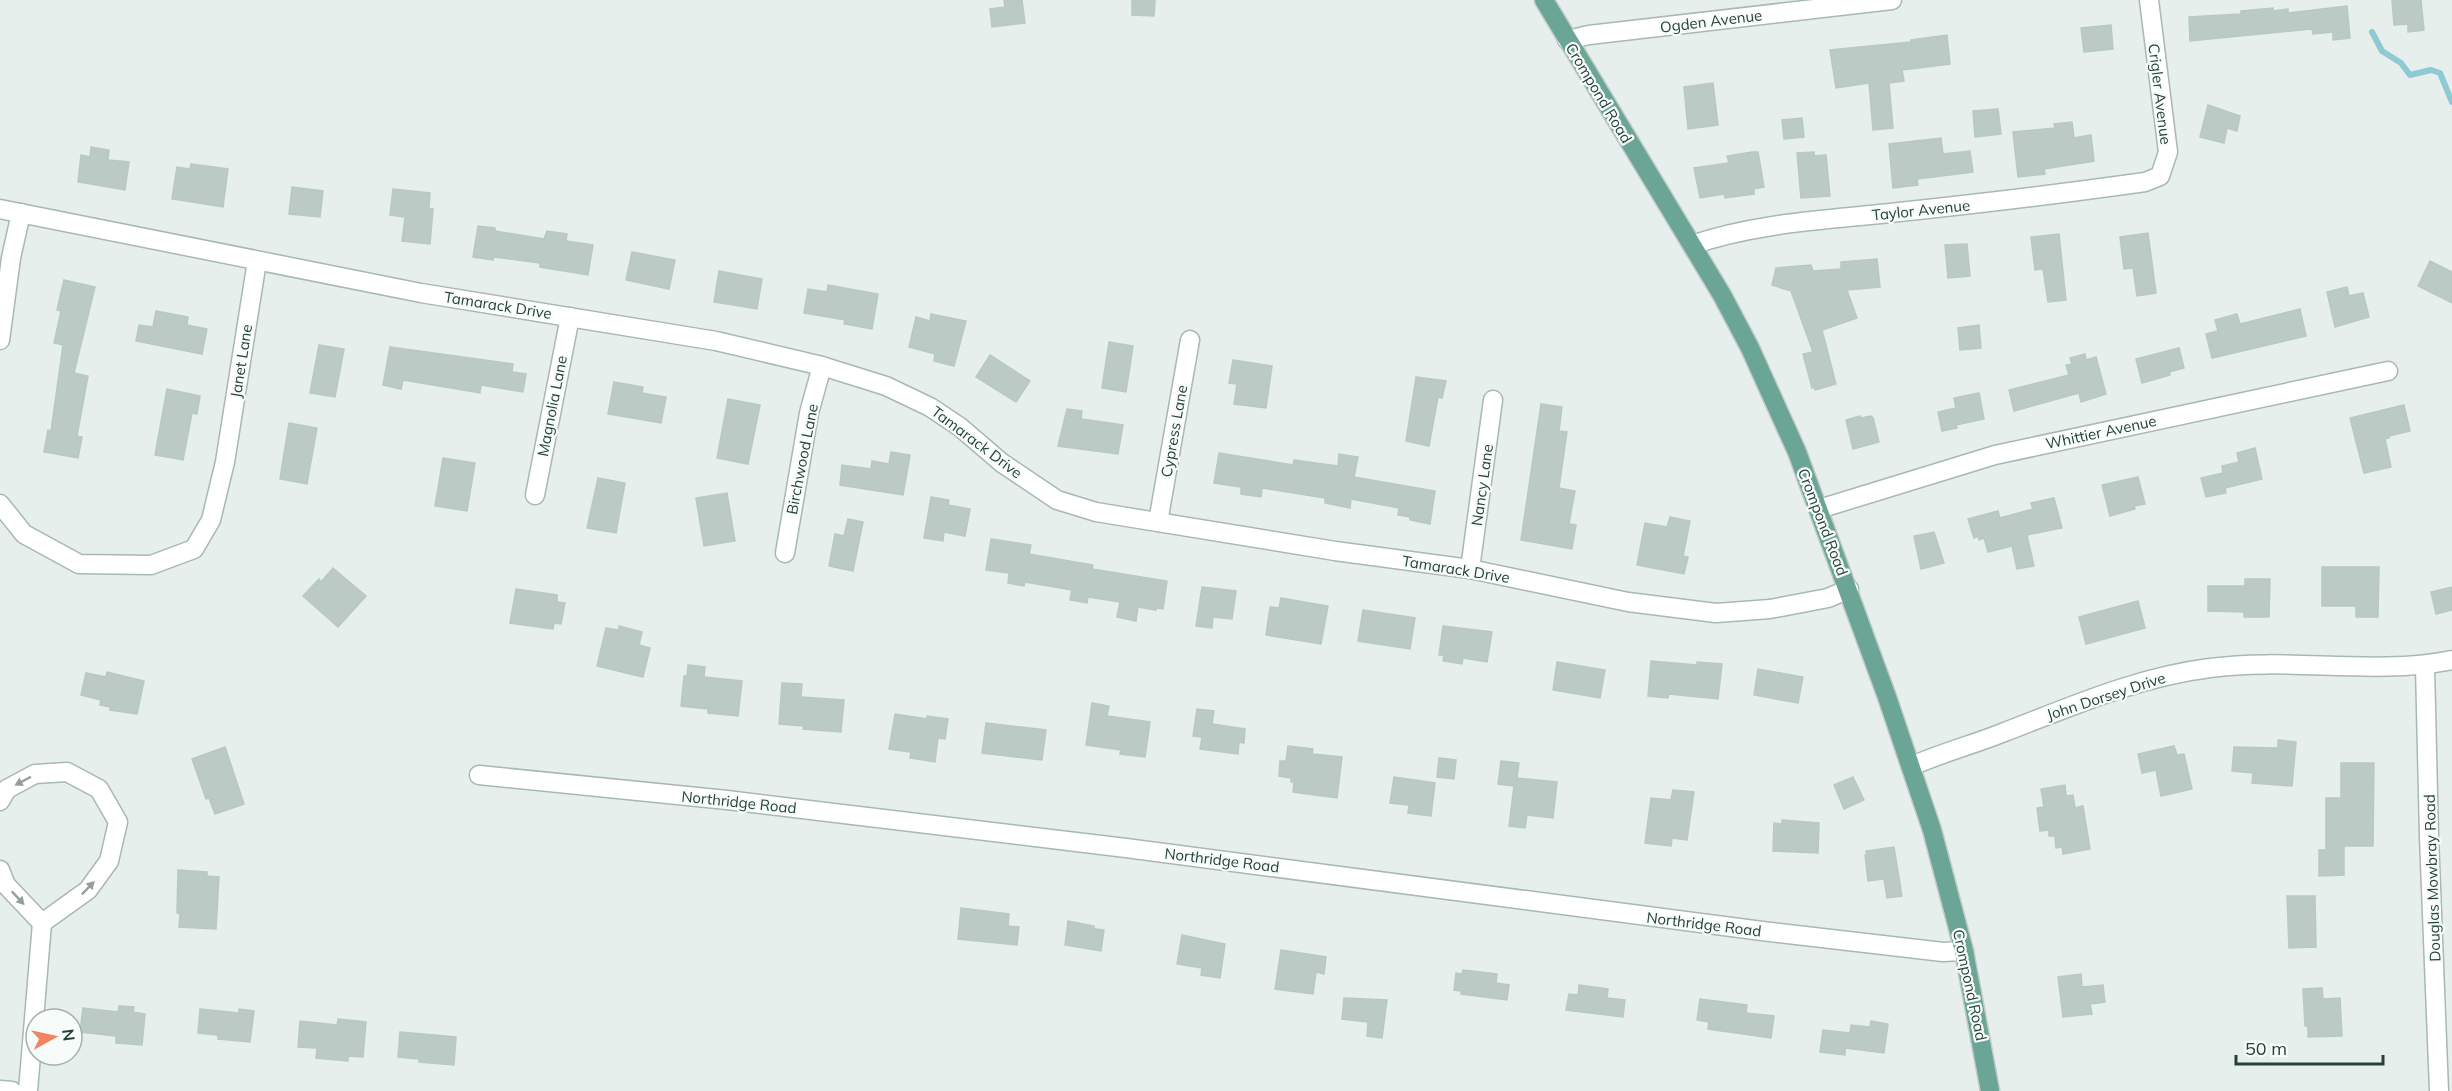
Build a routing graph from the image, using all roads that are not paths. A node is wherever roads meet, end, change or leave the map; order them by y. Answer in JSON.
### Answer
{"nodes":[{"id":1,"x":1544,"y":0,"type":"edge"},
{"id":2,"x":1892,"y":0,"type":"edge"},
{"id":3,"x":2149,"y":0,"type":"edge"},
{"id":4,"x":1567,"y":40,"type":"junction"},
{"id":5,"x":2151,"y":181,"type":"joint"},
{"id":6,"x":0,"y":209,"type":"edge"},
{"id":7,"x":21,"y":213,"type":"junction"},
{"id":8,"x":1692,"y":245,"type":"junction"},
{"id":9,"x":258,"y":261,"type":"junction"},
{"id":10,"x":570,"y":317,"type":"junction"},
{"id":11,"x":0,"y":340,"type":"edge"},
{"id":12,"x":1190,"y":340,"type":"dead end"},
{"id":13,"x":822,"y":366,"type":"junction"},
{"id":14,"x":2388,"y":371,"type":"dead end"},
{"id":15,"x":1493,"y":400,"type":"dead end"},
{"id":16,"x":535,"y":495,"type":"dead end"},
{"id":17,"x":0,"y":504,"type":"edge"},
{"id":18,"x":1819,"y":509,"type":"junction"},
{"id":19,"x":1158,"y":522,"type":"junction"},
{"id":20,"x":784,"y":553,"type":"dead end"},
{"id":21,"x":1470,"y":569,"type":"junction"},
{"id":22,"x":1849,"y":589,"type":"junction"},
{"id":23,"x":2452,"y":660,"type":"edge"},
{"id":24,"x":2425,"y":666,"type":"junction"},
{"id":25,"x":1912,"y":766,"type":"junction"},
{"id":26,"x":479,"y":775,"type":"dead end"},
{"id":27,"x":0,"y":801,"type":"edge"},
{"id":28,"x":0,"y":870,"type":"edge"},
{"id":29,"x":42,"y":923,"type":"junction"},
{"id":30,"x":1964,"y":951,"type":"junction"},
{"id":31,"x":0,"y":1090,"type":"edge"},
{"id":32,"x":12,"y":1091,"type":"edge"},
{"id":33,"x":28,"y":1091,"type":"edge"},
{"id":34,"x":1990,"y":1091,"type":"edge"},
{"id":35,"x":2439,"y":1091,"type":"edge"}],
"edges":[{"from":1,"to":4,"type":"main road","name":"Crompond Road"},
{"from":2,"to":4,"type":"street","name":"Ogden Avenue"},
{"from":3,"to":5,"type":"street","name":"Crigler Avenue"},
{"from":4,"to":8,"type":"main road","name":"Crompond Road"},
{"from":5,"to":8,"type":"street","name":"Taylor Avenue"},
{"from":6,"to":7,"type":"street","name":"Tamarack Drive"},
{"from":7,"to":9,"type":"street","name":"Tamarack Drive"},
{"from":7,"to":11,"type":"street"},
{"from":8,"to":18,"type":"main road","name":"Crompond Road"},
{"from":9,"to":10,"type":"street","name":"Tamarack Drive"},
{"from":9,"to":17,"type":"street","name":"Janet Lane"},
{"from":10,"to":13,"type":"street","name":"Tamarack Drive"},
{"from":10,"to":16,"type":"street","name":"Magnolia Lane"},
{"from":12,"to":19,"type":"street","name":"Cypress Lane"},
{"from":13,"to":19,"type":"street","name":"Tamarack Drive"},
{"from":13,"to":20,"type":"street","name":"Birchwood Lane"},
{"from":14,"to":18,"type":"street","name":"Whittier Avenue"},
{"from":15,"to":21,"type":"street","name":"Nancy Lane"},
{"from":18,"to":22,"type":"main road","name":"Crompond Road"},
{"from":19,"to":21,"type":"street","name":"Tamarack Drive"},
{"from":21,"to":22,"type":"street","name":"Tamarack Drive"},
{"from":22,"to":25,"type":"main road","name":"Crompond Road"},
{"from":23,"to":24,"type":"street","name":"John Dorsey Drive"},
{"from":24,"to":25,"type":"street","name":"John Dorsey Drive"},
{"from":24,"to":35,"type":"street","name":"Douglas Mowbray Road"},
{"from":25,"to":30,"type":"main road","name":"Crompond Road"},
{"from":26,"to":30,"type":"street","name":"Northridge Road"},
{"from":29,"to":27,"type":"street","one_way":true},
{"from":28,"to":29,"type":"street","one_way":true},
{"from":29,"to":33,"type":"street"},
{"from":30,"to":34,"type":"main road","name":"Crompond Road"},
{"from":31,"to":32,"type":"street"}]}
